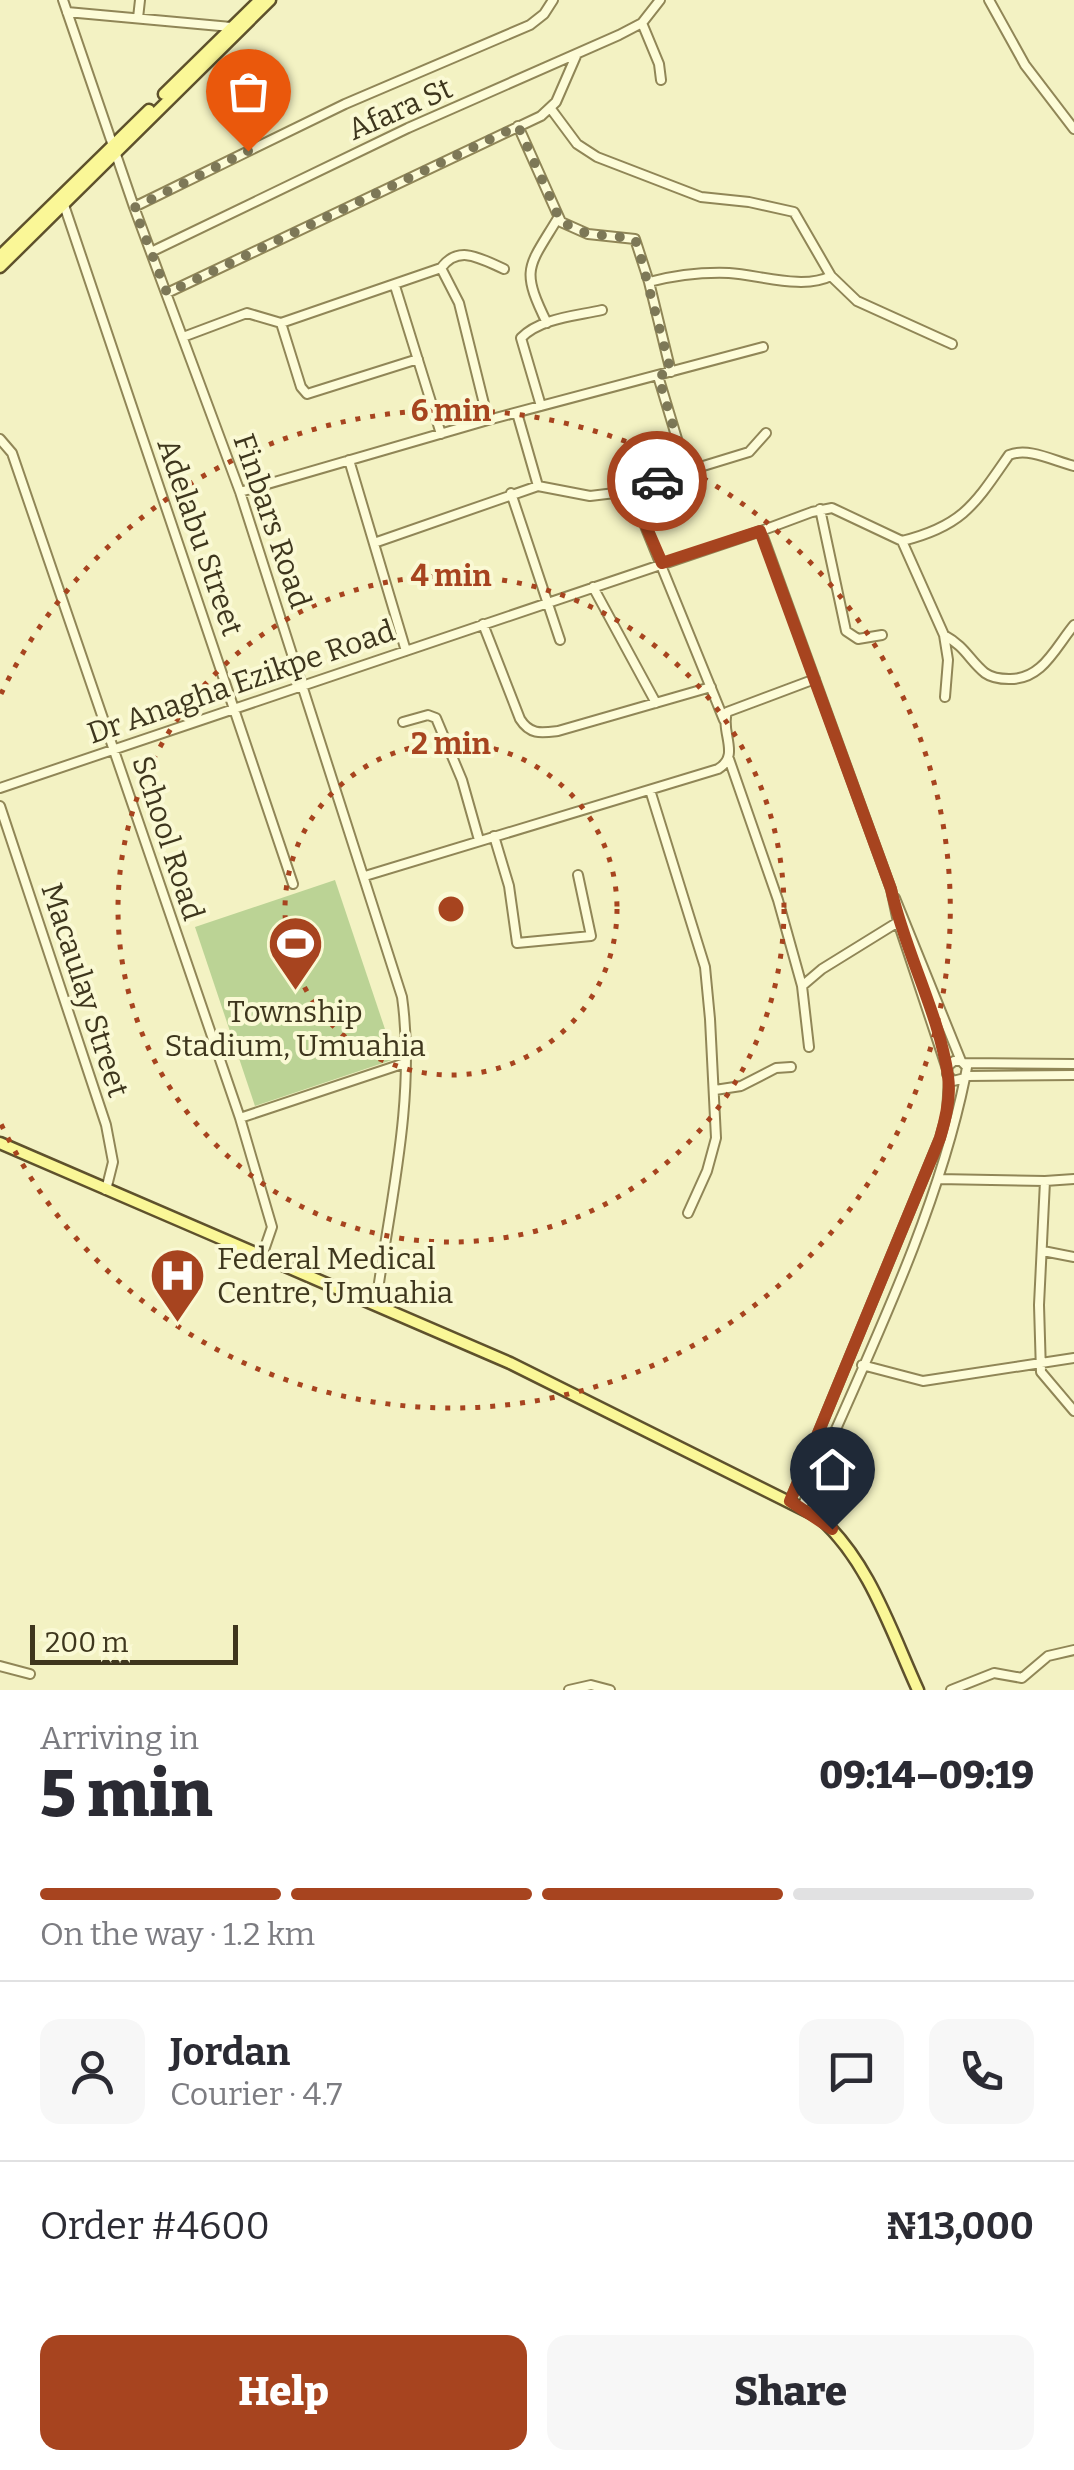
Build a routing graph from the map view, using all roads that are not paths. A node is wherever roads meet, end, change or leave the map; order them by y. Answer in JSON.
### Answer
{"nodes":[{"id":1,"x":62,"y":0,"type":"edge"},
{"id":2,"x":140,"y":0,"type":"edge"},
{"id":3,"x":260,"y":0,"type":"edge"},
{"id":4,"x":270,"y":0,"type":"edge"},
{"id":5,"x":553,"y":0,"type":"edge"},
{"id":6,"x":660,"y":0,"type":"edge"},
{"id":7,"x":990,"y":0,"type":"edge"},
{"id":8,"x":67,"y":12,"type":"junction"},
{"id":9,"x":138,"y":18,"type":"junction"},
{"id":10,"x":642,"y":23,"type":"junction"},
{"id":11,"x":232,"y":27,"type":"junction"},
{"id":12,"x":576,"y":56,"type":"junction"},
{"id":13,"x":661,"y":80,"type":"dead end"},
{"id":14,"x":551,"y":109,"type":"junction"},
{"id":15,"x":518,"y":126,"type":"junction"},
{"id":16,"x":1074,"y":129,"type":"edge"},
{"id":17,"x":114,"y":150,"type":"junction"},
{"id":18,"x":64,"y":205,"type":"junction"},
{"id":19,"x":134,"y":208,"type":"junction"},
{"id":20,"x":558,"y":218,"type":"junction"},
{"id":21,"x":151,"y":252,"type":"junction"},
{"id":22,"x":0,"y":256,"type":"edge"},
{"id":23,"x":0,"y":267,"type":"edge"},
{"id":24,"x":440,"y":268,"type":"junction"},
{"id":25,"x":504,"y":268,"type":"dead end"},
{"id":26,"x":830,"y":276,"type":"junction"},
{"id":27,"x":649,"y":282,"type":"junction"},
{"id":28,"x":394,"y":286,"type":"junction"},
{"id":29,"x":167,"y":293,"type":"junction"},
{"id":30,"x":602,"y":310,"type":"dead end"},
{"id":31,"x":282,"y":323,"type":"junction"},
{"id":32,"x":547,"y":323,"type":"junction"},
{"id":33,"x":183,"y":337,"type":"junction"},
{"id":34,"x":952,"y":344,"type":"dead end"},
{"id":35,"x":763,"y":348,"type":"dead end"},
{"id":36,"x":418,"y":359,"type":"junction"},
{"id":37,"x":671,"y":372,"type":"junction"},
{"id":38,"x":658,"y":376,"type":"junction"},
{"id":39,"x":541,"y":406,"type":"junction"},
{"id":40,"x":516,"y":413,"type":"junction"},
{"id":41,"x":488,"y":420,"type":"junction"},
{"id":42,"x":766,"y":433,"type":"dead end"},
{"id":43,"x":441,"y":434,"type":"junction"},
{"id":44,"x":0,"y":439,"type":"edge"},
{"id":45,"x":349,"y":460,"type":"junction"},
{"id":46,"x":1074,"y":466,"type":"edge"},
{"id":47,"x":687,"y":472,"type":"junction"},
{"id":48,"x":538,"y":486,"type":"junction"},
{"id":49,"x":630,"y":489,"type":"junction"},
{"id":50,"x":240,"y":492,"type":"junction"},
{"id":51,"x":511,"y":494,"type":"junction"},
{"id":52,"x":820,"y":509,"type":"junction"},
{"id":53,"x":760,"y":531,"type":"junction"},
{"id":54,"x":902,"y":541,"type":"junction"},
{"id":55,"x":374,"y":543,"type":"junction"},
{"id":56,"x":662,"y":563,"type":"junction"},
{"id":57,"x":593,"y":587,"type":"junction"},
{"id":58,"x":548,"y":602,"type":"junction"},
{"id":59,"x":483,"y":624,"type":"junction"},
{"id":60,"x":1074,"y":625,"type":"edge"},
{"id":61,"x":882,"y":634,"type":"dead end"},
{"id":62,"x":944,"y":634,"type":"junction"},
{"id":63,"x":560,"y":640,"type":"dead end"},
{"id":64,"x":406,"y":650,"type":"junction"},
{"id":65,"x":815,"y":679,"type":"junction"},
{"id":66,"x":304,"y":685,"type":"junction"},
{"id":67,"x":711,"y":687,"type":"junction"},
{"id":68,"x":945,"y":697,"type":"dead end"},
{"id":69,"x":656,"y":703,"type":"junction"},
{"id":70,"x":234,"y":708,"type":"junction"},
{"id":71,"x":724,"y":715,"type":"junction"},
{"id":72,"x":403,"y":722,"type":"dead end"},
{"id":73,"x":115,"y":748,"type":"junction"},
{"id":74,"x":729,"y":759,"type":"junction"},
{"id":75,"x":0,"y":788,"type":"edge"},
{"id":76,"x":650,"y":790,"type":"junction"},
{"id":77,"x":0,"y":806,"type":"edge"},
{"id":78,"x":494,"y":836,"type":"junction"},
{"id":79,"x":479,"y":840,"type":"junction"},
{"id":80,"x":578,"y":875,"type":"dead end"},
{"id":81,"x":364,"y":876,"type":"junction"},
{"id":82,"x":292,"y":884,"type":"dead end"},
{"id":83,"x":891,"y":889,"type":"junction"},
{"id":84,"x":898,"y":922,"type":"junction"},
{"id":85,"x":802,"y":986,"type":"junction"},
{"id":86,"x":809,"y":1047,"type":"dead end"},
{"id":87,"x":963,"y":1062,"type":"junction"},
{"id":88,"x":404,"y":1063,"type":"junction"},
{"id":89,"x":1074,"y":1064,"type":"edge"},
{"id":90,"x":791,"y":1067,"type":"dead end"},
{"id":91,"x":948,"y":1074,"type":"junction"},
{"id":92,"x":1074,"y":1074,"type":"edge"},
{"id":93,"x":966,"y":1077,"type":"junction"},
{"id":94,"x":714,"y":1090,"type":"junction"},
{"id":95,"x":240,"y":1118,"type":"junction"},
{"id":96,"x":0,"y":1143,"type":"edge"},
{"id":97,"x":938,"y":1179,"type":"junction"},
{"id":98,"x":1074,"y":1179,"type":"edge"},
{"id":99,"x":1045,"y":1181,"type":"junction"},
{"id":100,"x":106,"y":1190,"type":"junction"},
{"id":101,"x":688,"y":1214,"type":"dead end"},
{"id":102,"x":1043,"y":1251,"type":"junction"},
{"id":103,"x":262,"y":1256,"type":"junction"},
{"id":104,"x":1074,"y":1258,"type":"edge"},
{"id":105,"x":376,"y":1303,"type":"junction"},
{"id":106,"x":1074,"y":1358,"type":"edge"},
{"id":107,"x":1041,"y":1362,"type":"junction"},
{"id":108,"x":862,"y":1365,"type":"junction"},
{"id":109,"x":1074,"y":1411,"type":"edge"},
{"id":110,"x":790,"y":1501,"type":"junction"},
{"id":111,"x":802,"y":1507,"type":"junction"},
{"id":112,"x":1074,"y":1650,"type":"edge"},
{"id":113,"x":0,"y":1666,"type":"edge"},
{"id":114,"x":30,"y":1674,"type":"dead end"},
{"id":115,"x":1022,"y":1678,"type":"junction"},
{"id":116,"x":569,"y":1690,"type":"edge"},
{"id":117,"x":610,"y":1690,"type":"edge"},
{"id":118,"x":918,"y":1690,"type":"edge"},
{"id":119,"x":951,"y":1690,"type":"edge"},
{"id":120,"x":1023,"y":1690,"type":"edge"}],
"edges":[{"from":1,"to":8,"type":"street","name":"Finbars Road"},
{"from":2,"to":9,"type":"street"},
{"from":3,"to":11,"type":"main road"},
{"from":4,"to":17,"type":"main road"},
{"from":5,"to":19,"type":"street"},
{"from":6,"to":10,"type":"street","name":"Afara St"},
{"from":7,"to":16,"type":"street"},
{"from":8,"to":9,"type":"street"},
{"from":8,"to":17,"type":"street","name":"Finbars Road"},
{"from":9,"to":11,"type":"street"},
{"from":10,"to":12,"type":"street","name":"Afara St"},
{"from":10,"to":13,"type":"street"},
{"from":11,"to":17,"type":"main road"},
{"from":12,"to":14,"type":"street"},
{"from":12,"to":21,"type":"street","name":"Afara St"},
{"from":14,"to":15,"type":"street"},
{"from":14,"to":26,"type":"street"},
{"from":15,"to":20,"type":"street"},
{"from":15,"to":29,"type":"street"},
{"from":17,"to":18,"type":"main road"},
{"from":17,"to":19,"type":"street","name":"Finbars Road"},
{"from":17,"to":22,"type":"main road"},
{"from":18,"to":23,"type":"main road"},
{"from":18,"to":70,"type":"street","name":"Adelabu Street"},
{"from":19,"to":21,"type":"street","name":"Finbars Road"},
{"from":20,"to":27,"type":"street"},
{"from":20,"to":32,"type":"street"},
{"from":21,"to":29,"type":"street","name":"Finbars Road"},
{"from":24,"to":25,"type":"street"},
{"from":24,"to":28,"type":"street"},
{"from":24,"to":41,"type":"street"},
{"from":26,"to":27,"type":"street"},
{"from":26,"to":34,"type":"street"},
{"from":27,"to":37,"type":"street"},
{"from":28,"to":31,"type":"street"},
{"from":28,"to":36,"type":"street"},
{"from":29,"to":33,"type":"street","name":"Finbars Road"},
{"from":30,"to":32,"type":"street"},
{"from":31,"to":33,"type":"street"},
{"from":31,"to":36,"type":"street"},
{"from":32,"to":39,"type":"street"},
{"from":33,"to":50,"type":"street","name":"Finbars Road"},
{"from":35,"to":37,"type":"street"},
{"from":36,"to":43,"type":"street"},
{"from":37,"to":38,"type":"street"},
{"from":38,"to":39,"type":"street"},
{"from":38,"to":47,"type":"street"},
{"from":39,"to":40,"type":"street"},
{"from":40,"to":41,"type":"street"},
{"from":40,"to":48,"type":"street"},
{"from":41,"to":43,"type":"street"},
{"from":42,"to":47,"type":"street"},
{"from":43,"to":45,"type":"street"},
{"from":44,"to":73,"type":"street","name":"School Road"},
{"from":45,"to":50,"type":"street"},
{"from":45,"to":55,"type":"street"},
{"from":46,"to":54,"type":"street"},
{"from":47,"to":49,"type":"street"},
{"from":48,"to":49,"type":"street"},
{"from":48,"to":51,"type":"street"},
{"from":49,"to":56,"type":"street"},
{"from":50,"to":66,"type":"street","name":"Finbars Road"},
{"from":51,"to":55,"type":"street"},
{"from":51,"to":58,"type":"street"},
{"from":52,"to":53,"type":"street","name":"Dr Anagha Ezikpe Road"},
{"from":52,"to":54,"type":"street"},
{"from":52,"to":61,"type":"street"},
{"from":53,"to":56,"type":"street","name":"Dr Anagha Ezikpe Road"},
{"from":53,"to":65,"type":"street"},
{"from":54,"to":62,"type":"street"},
{"from":55,"to":64,"type":"street"},
{"from":56,"to":57,"type":"street","name":"Dr Anagha Ezikpe Road"},
{"from":56,"to":67,"type":"street"},
{"from":57,"to":58,"type":"street","name":"Dr Anagha Ezikpe Road"},
{"from":57,"to":69,"type":"street"},
{"from":58,"to":59,"type":"street","name":"Dr Anagha Ezikpe Road"},
{"from":58,"to":63,"type":"street"},
{"from":59,"to":64,"type":"street","name":"Dr Anagha Ezikpe Road"},
{"from":59,"to":69,"type":"street"},
{"from":60,"to":62,"type":"street"},
{"from":62,"to":68,"type":"street"},
{"from":64,"to":66,"type":"street","name":"Dr Anagha Ezikpe Road"},
{"from":65,"to":71,"type":"street"},
{"from":65,"to":83,"type":"street"},
{"from":66,"to":70,"type":"street","name":"Dr Anagha Ezikpe Road"},
{"from":66,"to":81,"type":"street","name":"Finbars Road"},
{"from":67,"to":69,"type":"street"},
{"from":67,"to":71,"type":"street"},
{"from":70,"to":73,"type":"street","name":"Dr Anagha Ezikpe Road"},
{"from":70,"to":82,"type":"street","name":"Adelabu Street"},
{"from":71,"to":74,"type":"street"},
{"from":72,"to":79,"type":"street"},
{"from":73,"to":75,"type":"street","name":"Dr Anagha Ezikpe Road"},
{"from":73,"to":95,"type":"street","name":"School Road"},
{"from":74,"to":76,"type":"street"},
{"from":74,"to":85,"type":"street"},
{"from":76,"to":78,"type":"street"},
{"from":76,"to":94,"type":"street"},
{"from":77,"to":100,"type":"street","name":"Macaulay Street"},
{"from":78,"to":79,"type":"street"},
{"from":78,"to":80,"type":"street"},
{"from":79,"to":81,"type":"street"},
{"from":81,"to":88,"type":"street","name":"Finbars Road"},
{"from":83,"to":84,"type":"street"},
{"from":83,"to":87,"type":"street"},
{"from":84,"to":85,"type":"street"},
{"from":84,"to":91,"type":"street"},
{"from":85,"to":86,"type":"street"},
{"from":87,"to":89,"type":"street"},
{"from":87,"to":91,"type":"street"},
{"from":87,"to":93,"type":"street"},
{"from":88,"to":95,"type":"street"},
{"from":88,"to":105,"type":"street","name":"Finbars Road"},
{"from":90,"to":94,"type":"street"},
{"from":91,"to":93,"type":"street"},
{"from":91,"to":110,"type":"street"},
{"from":92,"to":93,"type":"street"},
{"from":93,"to":97,"type":"street"},
{"from":94,"to":101,"type":"street"},
{"from":95,"to":103,"type":"street","name":"School Road"},
{"from":96,"to":100,"type":"main road"},
{"from":97,"to":99,"type":"street"},
{"from":97,"to":108,"type":"street"},
{"from":98,"to":99,"type":"street"},
{"from":99,"to":102,"type":"street"},
{"from":100,"to":103,"type":"main road"},
{"from":102,"to":104,"type":"street"},
{"from":102,"to":107,"type":"street"},
{"from":103,"to":105,"type":"main road"},
{"from":105,"to":110,"type":"main road"},
{"from":106,"to":107,"type":"street"},
{"from":107,"to":108,"type":"street"},
{"from":107,"to":109,"type":"street"},
{"from":108,"to":111,"type":"street"},
{"from":110,"to":111,"type":"main road"},
{"from":111,"to":118,"type":"main road"},
{"from":112,"to":115,"type":"street"},
{"from":113,"to":114,"type":"street"},
{"from":115,"to":119,"type":"street"},
{"from":115,"to":120,"type":"street"},
{"from":116,"to":117,"type":"street"}]}
